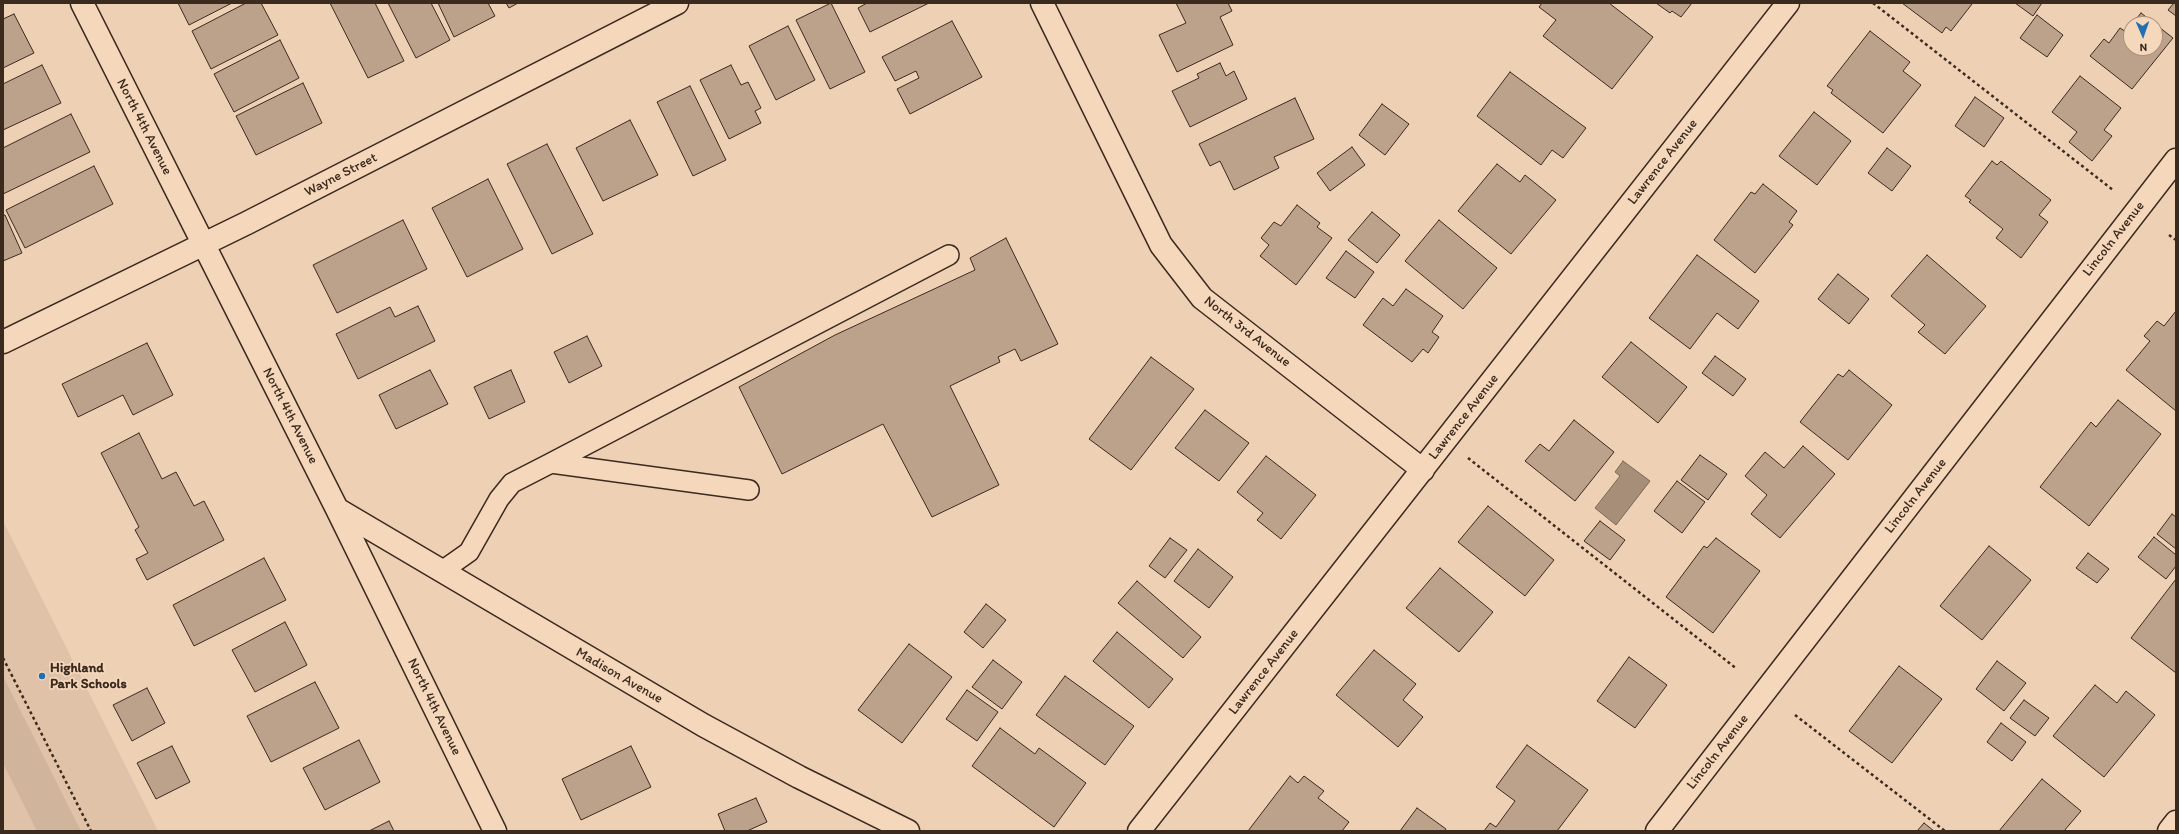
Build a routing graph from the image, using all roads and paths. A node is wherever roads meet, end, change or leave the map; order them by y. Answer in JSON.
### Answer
{"nodes":[{"id":1,"x":82,"y":3,"type":"edge"},
{"id":2,"x":677,"y":3,"type":"edge"},
{"id":3,"x":1042,"y":3,"type":"edge"},
{"id":4,"x":1788,"y":3,"type":"edge"},
{"id":5,"x":1873,"y":3,"type":"edge"},
{"id":6,"x":2176,"y":160,"type":"edge"},
{"id":7,"x":2113,"y":190,"type":"dead end"},
{"id":8,"x":2169,"y":235,"type":"dead end"},
{"id":9,"x":2176,"y":240,"type":"edge"},
{"id":10,"x":204,"y":244,"type":"junction"},
{"id":11,"x":949,"y":255,"type":"dead end"},
{"id":12,"x":3,"y":342,"type":"edge"},
{"id":13,"x":1466,"y":456,"type":"dead end"},
{"id":14,"x":551,"y":463,"type":"junction"},
{"id":15,"x":1423,"y":470,"type":"junction"},
{"id":16,"x":749,"y":490,"type":"dead end"},
{"id":17,"x":336,"y":510,"type":"junction"},
{"id":18,"x":442,"y":571,"type":"junction"},
{"id":19,"x":3,"y":658,"type":"edge"},
{"id":20,"x":1737,"y":669,"type":"dead end"},
{"id":21,"x":1795,"y":714,"type":"dead end"},
{"id":22,"x":2176,"y":822,"type":"edge"},
{"id":23,"x":90,"y":831,"type":"edge"},
{"id":24,"x":495,"y":831,"type":"edge"},
{"id":25,"x":908,"y":831,"type":"edge"},
{"id":26,"x":1139,"y":831,"type":"edge"},
{"id":27,"x":1657,"y":831,"type":"edge"},
{"id":28,"x":1946,"y":831,"type":"edge"},
{"id":29,"x":2169,"y":831,"type":"edge"}],
"edges":[{"from":1,"to":10,"type":"street","name":"North 4th Avenue"},
{"from":2,"to":10,"type":"street","name":"Wayne Street"},
{"from":3,"to":15,"type":"street","name":"North 3rd Avenue"},
{"from":4,"to":15,"type":"street","name":"Lawrence Avenue"},
{"from":5,"to":7,"type":"path"},
{"from":6,"to":27,"type":"street","name":"Lincoln Avenue"},
{"from":8,"to":9,"type":"path"},
{"from":10,"to":12,"type":"street","name":"Wayne Street"},
{"from":10,"to":17,"type":"street","name":"North 4th Avenue"},
{"from":11,"to":14,"type":"lane"},
{"from":13,"to":20,"type":"path"},
{"from":14,"to":16,"type":"lane"},
{"from":14,"to":18,"type":"lane"},
{"from":15,"to":26,"type":"street","name":"Lawrence Avenue"},
{"from":17,"to":18,"type":"street","name":"Madison Avenue"},
{"from":17,"to":24,"type":"street","name":"North 4th Avenue"},
{"from":18,"to":25,"type":"street","name":"Madison Avenue"},
{"from":19,"to":23,"type":"path"},
{"from":21,"to":28,"type":"path"},
{"from":22,"to":29,"type":"street"}]}
